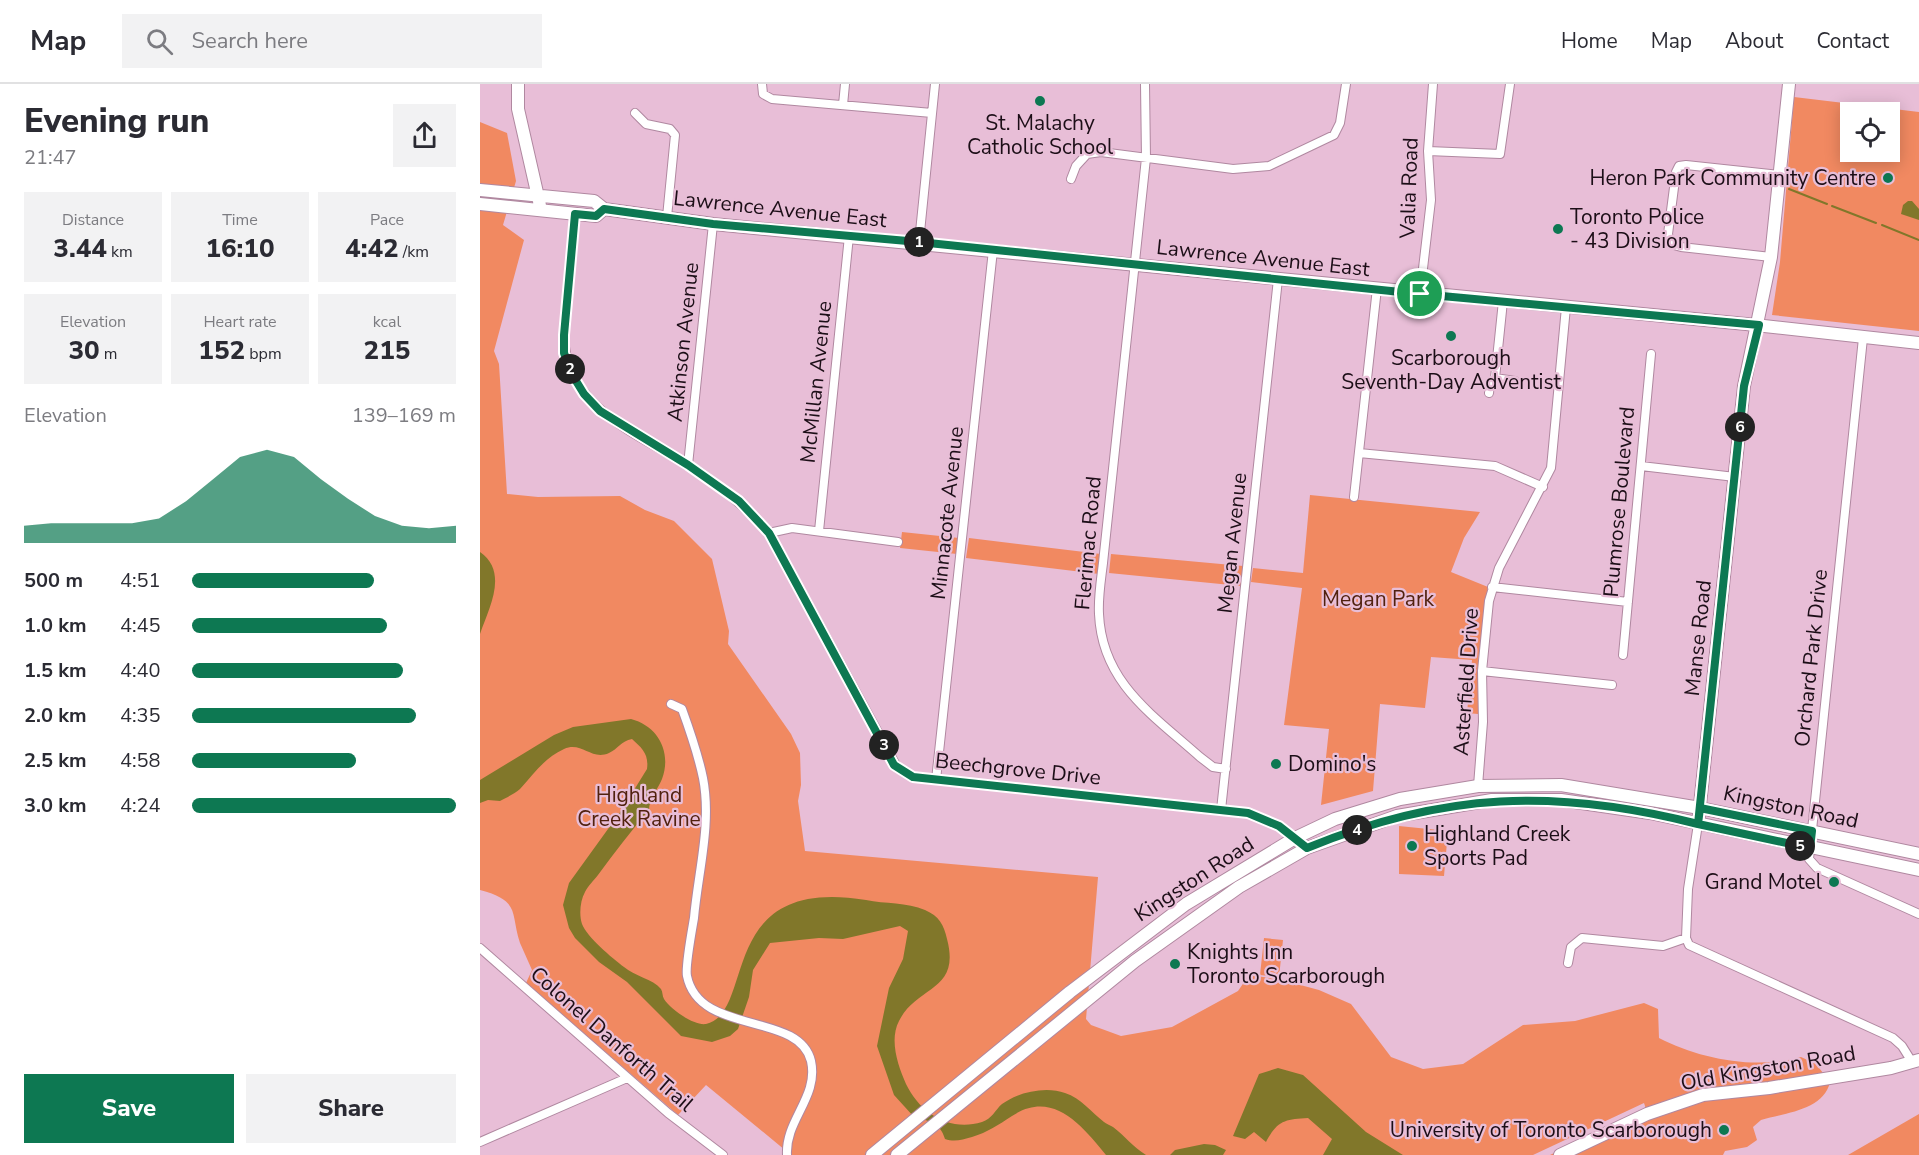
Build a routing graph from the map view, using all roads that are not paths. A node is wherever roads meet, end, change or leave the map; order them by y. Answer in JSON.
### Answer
{"nodes":[{"id":1,"x":518,"y":84,"type":"edge"},
{"id":2,"x":762,"y":84,"type":"edge"},
{"id":3,"x":845,"y":84,"type":"edge"},
{"id":4,"x":935,"y":84,"type":"edge"},
{"id":5,"x":1145,"y":84,"type":"edge"},
{"id":6,"x":1346,"y":84,"type":"edge"},
{"id":7,"x":1433,"y":84,"type":"edge"},
{"id":8,"x":1510,"y":84,"type":"edge"},
{"id":9,"x":1790,"y":84,"type":"edge"},
{"id":10,"x":843,"y":105,"type":"junction"},
{"id":11,"x":635,"y":113,"type":"dead end"},
{"id":12,"x":932,"y":113,"type":"junction"},
{"id":13,"x":1428,"y":151,"type":"junction"},
{"id":14,"x":1146,"y":158,"type":"junction"},
{"id":15,"x":1780,"y":175,"type":"junction"},
{"id":16,"x":1071,"y":179,"type":"dead end"},
{"id":17,"x":480,"y":190,"type":"edge"},
{"id":18,"x":537,"y":194,"type":"junction"},
{"id":19,"x":480,"y":204,"type":"edge"},
{"id":20,"x":604,"y":209,"type":"junction"},
{"id":21,"x":541,"y":210,"type":"junction"},
{"id":22,"x":575,"y":214,"type":"junction"},
{"id":23,"x":667,"y":217,"type":"junction"},
{"id":24,"x":713,"y":224,"type":"junction"},
{"id":25,"x":849,"y":236,"type":"junction"},
{"id":26,"x":919,"y":242,"type":"junction"},
{"id":27,"x":993,"y":250,"type":"junction"},
{"id":28,"x":1771,"y":257,"type":"junction"},
{"id":29,"x":1135,"y":265,"type":"junction"},
{"id":30,"x":1278,"y":279,"type":"junction"},
{"id":31,"x":1377,"y":288,"type":"junction"},
{"id":32,"x":1420,"y":294,"type":"junction"},
{"id":33,"x":1503,"y":301,"type":"junction"},
{"id":34,"x":1566,"y":307,"type":"junction"},
{"id":35,"x":1759,"y":325,"type":"junction"},
{"id":36,"x":1863,"y":338,"type":"junction"},
{"id":37,"x":1919,"y":343,"type":"edge"},
{"id":38,"x":1651,"y":354,"type":"dead end"},
{"id":39,"x":1494,"y":378,"type":"junction"},
{"id":40,"x":1515,"y":381,"type":"dead end"},
{"id":41,"x":1489,"y":393,"type":"dead end"},
{"id":42,"x":1359,"y":453,"type":"junction"},
{"id":43,"x":688,"y":465,"type":"junction"},
{"id":44,"x":1641,"y":466,"type":"junction"},
{"id":45,"x":1735,"y":477,"type":"junction"},
{"id":46,"x":1543,"y":487,"type":"junction"},
{"id":47,"x":1354,"y":497,"type":"dead end"},
{"id":48,"x":819,"y":531,"type":"junction"},
{"id":49,"x":769,"y":533,"type":"junction"},
{"id":50,"x":898,"y":542,"type":"dead end"},
{"id":51,"x":1492,"y":587,"type":"junction"},
{"id":52,"x":1628,"y":602,"type":"junction"},
{"id":53,"x":1623,"y":654,"type":"dead end"},
{"id":54,"x":1482,"y":671,"type":"junction"},
{"id":55,"x":1612,"y":685,"type":"dead end"},
{"id":56,"x":671,"y":704,"type":"dead end"},
{"id":57,"x":1226,"y":769,"type":"junction"},
{"id":58,"x":936,"y":780,"type":"junction"},
{"id":59,"x":1478,"y":786,"type":"junction"},
{"id":60,"x":1700,"y":808,"type":"junction"},
{"id":61,"x":1221,"y":810,"type":"junction"},
{"id":62,"x":1698,"y":824,"type":"junction"},
{"id":63,"x":1812,"y":831,"type":"junction"},
{"id":64,"x":1295,"y":838,"type":"junction"},
{"id":65,"x":1307,"y":848,"type":"junction"},
{"id":66,"x":1810,"y":848,"type":"junction"},
{"id":67,"x":1919,"y":854,"type":"edge"},
{"id":68,"x":1919,"y":870,"type":"edge"},
{"id":69,"x":1919,"y":914,"type":"edge"},
{"id":70,"x":1686,"y":938,"type":"junction"},
{"id":71,"x":480,"y":948,"type":"edge"},
{"id":72,"x":1568,"y":963,"type":"dead end"},
{"id":73,"x":1915,"y":1061,"type":"edge"},
{"id":74,"x":627,"y":1078,"type":"junction"},
{"id":75,"x":480,"y":1142,"type":"edge"},
{"id":76,"x":723,"y":1155,"type":"edge"},
{"id":77,"x":786,"y":1155,"type":"edge"},
{"id":78,"x":872,"y":1155,"type":"edge"},
{"id":79,"x":897,"y":1155,"type":"edge"},
{"id":80,"x":1560,"y":1155,"type":"edge"}],
"edges":[{"from":1,"to":18,"type":"main road"},
{"from":2,"to":10,"type":"street"},
{"from":3,"to":10,"type":"street"},
{"from":4,"to":12,"type":"street"},
{"from":5,"to":14,"type":"street","name":"Flerimac Road"},
{"from":6,"to":14,"type":"street"},
{"from":7,"to":13,"type":"street","name":"Valia Road"},
{"from":8,"to":13,"type":"street"},
{"from":9,"to":15,"type":"main road","name":"Manse Road"},
{"from":10,"to":12,"type":"street"},
{"from":11,"to":23,"type":"street"},
{"from":12,"to":26,"type":"street"},
{"from":13,"to":32,"type":"street","name":"Valia Road"},
{"from":14,"to":16,"type":"street"},
{"from":14,"to":29,"type":"street","name":"Flerimac Road"},
{"from":15,"to":28,"type":"main road","name":"Manse Road"},
{"from":15,"to":28,"type":"street"},
{"from":17,"to":18,"type":"main road","name":"Lawrence Avenue East"},
{"from":18,"to":20,"type":"main road","name":"Lawrence Avenue East"},
{"from":18,"to":21,"type":"main road"},
{"from":19,"to":21,"type":"main road","name":"Lawrence Avenue East"},
{"from":20,"to":22,"type":"main road","name":"Lawrence Avenue East"},
{"from":20,"to":23,"type":"main road","name":"Lawrence Avenue East"},
{"from":21,"to":22,"type":"main road","name":"Lawrence Avenue East"},
{"from":22,"to":43,"type":"street","name":"Beechgrove Drive"},
{"from":23,"to":24,"type":"main road","name":"Lawrence Avenue East"},
{"from":24,"to":25,"type":"main road","name":"Lawrence Avenue East"},
{"from":24,"to":43,"type":"street","name":"Atkinson Avenue"},
{"from":25,"to":26,"type":"main road","name":"Lawrence Avenue East"},
{"from":25,"to":48,"type":"street","name":"McMillan Avenue"},
{"from":26,"to":27,"type":"main road","name":"Lawrence Avenue East"},
{"from":27,"to":29,"type":"main road","name":"Lawrence Avenue East"},
{"from":27,"to":58,"type":"street","name":"Minnacote Avenue"},
{"from":28,"to":35,"type":"main road","name":"Manse Road"},
{"from":29,"to":30,"type":"main road","name":"Lawrence Avenue East"},
{"from":29,"to":57,"type":"street","name":"Flerimac Road"},
{"from":30,"to":31,"type":"main road","name":"Lawrence Avenue East"},
{"from":30,"to":57,"type":"street","name":"Megan Avenue"},
{"from":31,"to":32,"type":"main road","name":"Lawrence Avenue East"},
{"from":31,"to":42,"type":"street"},
{"from":32,"to":33,"type":"main road","name":"Lawrence Avenue East"},
{"from":33,"to":34,"type":"main road","name":"Lawrence Avenue East"},
{"from":33,"to":39,"type":"street"},
{"from":34,"to":35,"type":"main road","name":"Lawrence Avenue East"},
{"from":34,"to":46,"type":"street","name":"Asterfield Drive"},
{"from":35,"to":36,"type":"main road","name":"Lawrence Avenue East"},
{"from":35,"to":45,"type":"main road","name":"Manse Road"},
{"from":36,"to":37,"type":"main road","name":"Lawrence Avenue East"},
{"from":36,"to":63,"type":"street","name":"Orchard Park Drive"},
{"from":38,"to":44,"type":"street","name":"Plumrose Boulevard"},
{"from":39,"to":40,"type":"street"},
{"from":39,"to":41,"type":"street"},
{"from":42,"to":46,"type":"street"},
{"from":42,"to":47,"type":"street"},
{"from":43,"to":49,"type":"street","name":"Beechgrove Drive"},
{"from":44,"to":45,"type":"street"},
{"from":44,"to":52,"type":"street","name":"Plumrose Boulevard"},
{"from":45,"to":60,"type":"main road","name":"Manse Road"},
{"from":46,"to":51,"type":"street","name":"Asterfield Drive"},
{"from":48,"to":49,"type":"street"},
{"from":48,"to":50,"type":"street"},
{"from":49,"to":58,"type":"street","name":"Beechgrove Drive"},
{"from":51,"to":52,"type":"street"},
{"from":51,"to":54,"type":"street","name":"Asterfield Drive"},
{"from":52,"to":53,"type":"street","name":"Plumrose Boulevard"},
{"from":54,"to":55,"type":"street"},
{"from":54,"to":59,"type":"street","name":"Asterfield Drive"},
{"from":56,"to":77,"type":"street"},
{"from":57,"to":61,"type":"street","name":"Megan Avenue"},
{"from":58,"to":61,"type":"street","name":"Beechgrove Drive"},
{"from":59,"to":60,"type":"main road","name":"Kingston Road"},
{"from":59,"to":64,"type":"main road","name":"Kingston Road"},
{"from":60,"to":62,"type":"main road","name":"Manse Road"},
{"from":60,"to":63,"type":"main road","name":"Kingston Road"},
{"from":61,"to":64,"type":"street","name":"Beechgrove Drive"},
{"from":62,"to":65,"type":"main road","name":"Kingston Road"},
{"from":62,"to":66,"type":"main road","name":"Kingston Road"},
{"from":62,"to":70,"type":"street","name":"Manse Road"},
{"from":63,"to":66,"type":"street","name":"Orchard Park Drive"},
{"from":63,"to":67,"type":"main road","name":"Kingston Road"},
{"from":64,"to":65,"type":"street","name":"Beechgrove Drive"},
{"from":64,"to":78,"type":"main road","name":"Kingston Road"},
{"from":65,"to":79,"type":"main road","name":"Kingston Road"},
{"from":66,"to":68,"type":"main road","name":"Kingston Road"},
{"from":66,"to":69,"type":"street"},
{"from":70,"to":72,"type":"street"},
{"from":70,"to":73,"type":"street"},
{"from":71,"to":74,"type":"street","name":"Colonel Danforth Trail"},
{"from":73,"to":80,"type":"main road","name":"Old Kingston Road"},
{"from":74,"to":75,"type":"street"},
{"from":74,"to":76,"type":"street","name":"Colonel Danforth Trail"}]}
